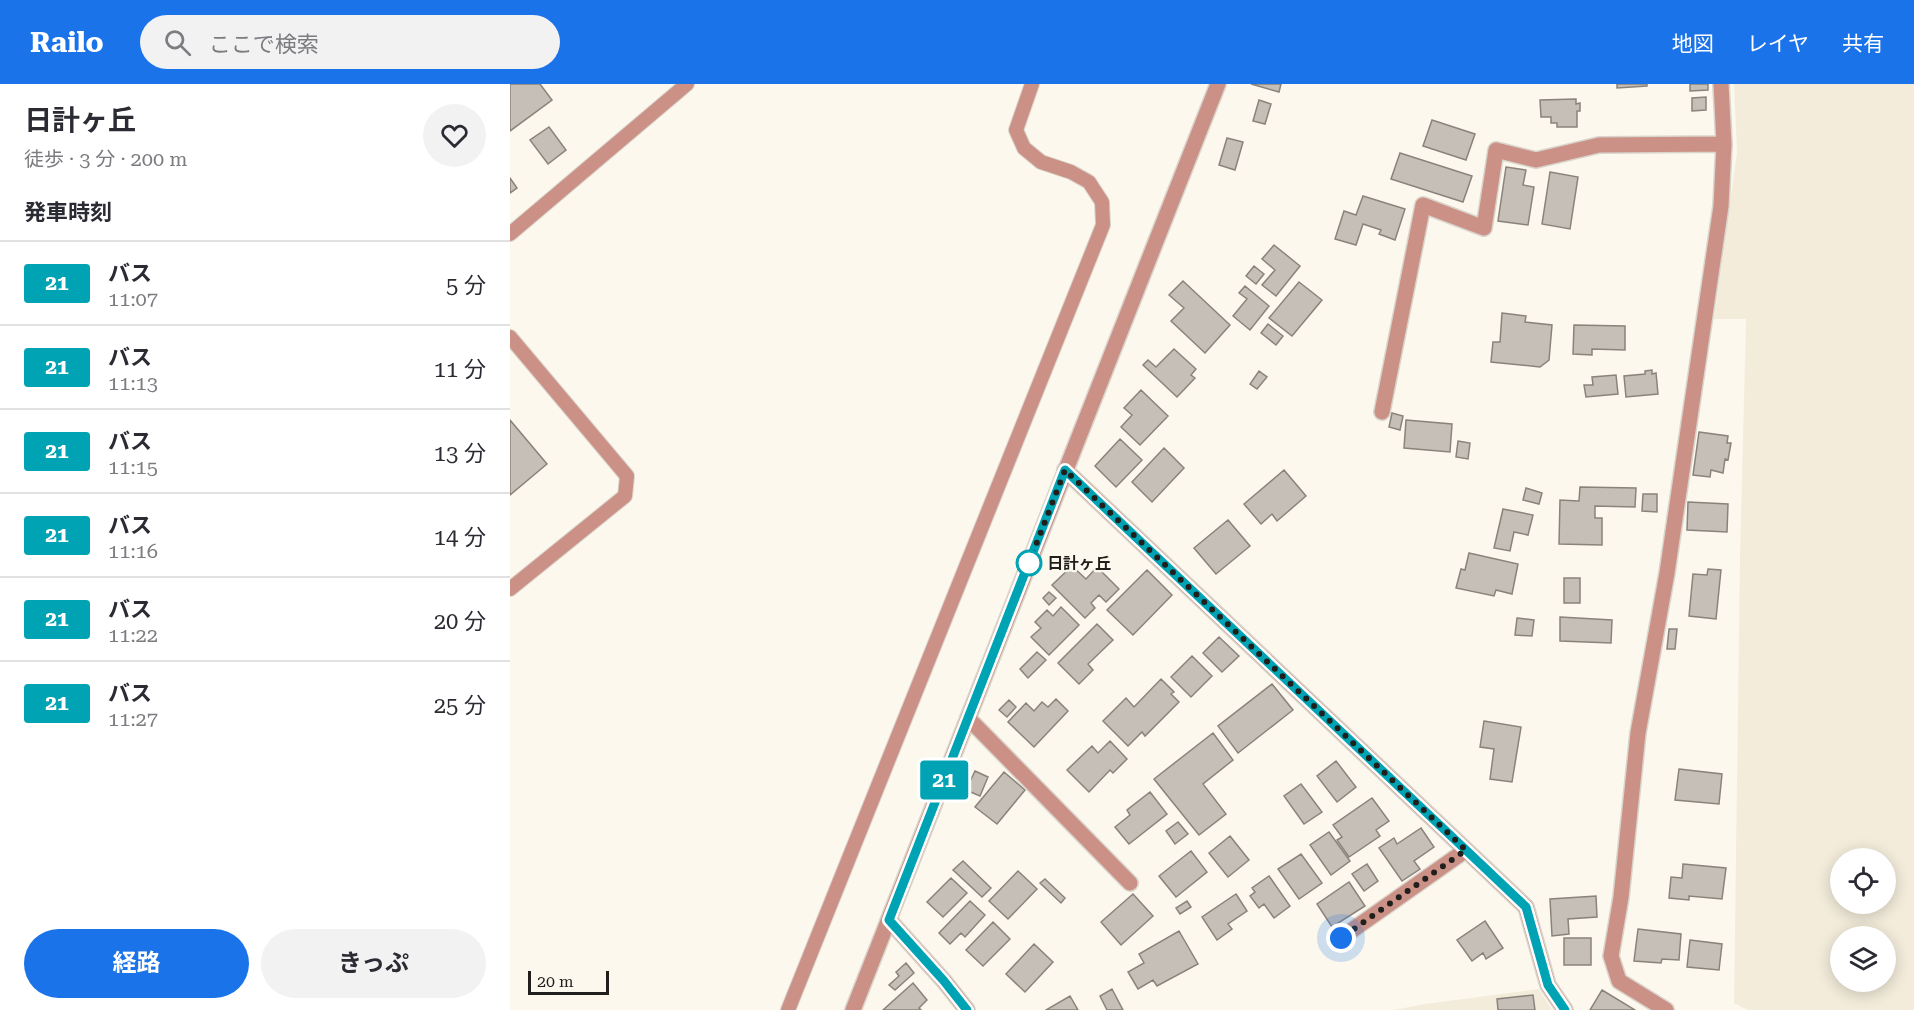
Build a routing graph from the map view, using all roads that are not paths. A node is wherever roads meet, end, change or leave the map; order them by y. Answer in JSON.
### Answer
{"nodes":[{"id":1,"x":687,"y":84,"type":"edge"},
{"id":2,"x":1032,"y":84,"type":"edge"},
{"id":3,"x":1218,"y":84,"type":"edge"},
{"id":4,"x":1721,"y":84,"type":"edge"},
{"id":5,"x":1724,"y":144,"type":"junction"},
{"id":6,"x":510,"y":234,"type":"edge"},
{"id":7,"x":510,"y":338,"type":"edge"},
{"id":8,"x":1382,"y":412,"type":"dead end"},
{"id":9,"x":1065,"y":470,"type":"junction"},
{"id":10,"x":510,"y":589,"type":"edge"},
{"id":11,"x":968,"y":718,"type":"junction"},
{"id":12,"x":1466,"y":850,"type":"junction"},
{"id":13,"x":1130,"y":883,"type":"dead end"},
{"id":14,"x":889,"y":920,"type":"junction"},
{"id":15,"x":1341,"y":938,"type":"dead end"},
{"id":16,"x":788,"y":1010,"type":"edge"},
{"id":17,"x":853,"y":1010,"type":"edge"},
{"id":18,"x":967,"y":1010,"type":"edge"},
{"id":19,"x":1565,"y":1010,"type":"edge"},
{"id":20,"x":1666,"y":1010,"type":"edge"}],
"edges":[{"from":1,"to":6,"type":"lane"},
{"from":2,"to":16,"type":"lane"},
{"from":3,"to":9,"type":"street"},
{"from":4,"to":5,"type":"street"},
{"from":5,"to":8,"type":"street"},
{"from":5,"to":20,"type":"street"},
{"from":7,"to":10,"type":"lane"},
{"from":9,"to":11,"type":"street"},
{"from":9,"to":12,"type":"street"},
{"from":11,"to":13,"type":"street"},
{"from":11,"to":14,"type":"street"},
{"from":12,"to":15,"type":"street"},
{"from":12,"to":19,"type":"street"},
{"from":14,"to":17,"type":"street"},
{"from":14,"to":18,"type":"street"}]}
